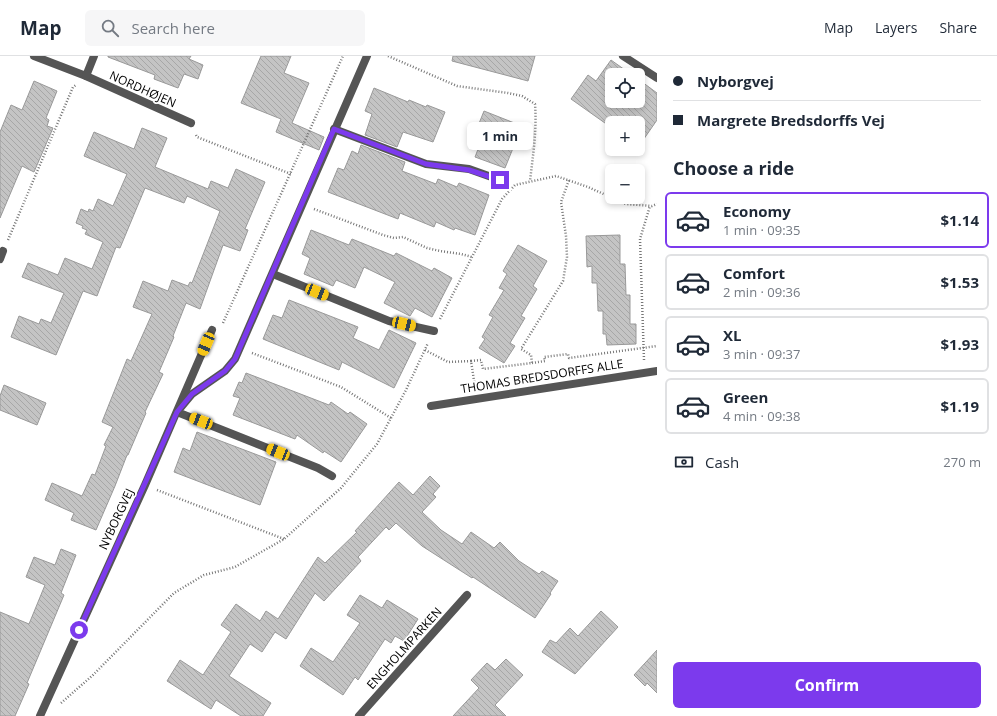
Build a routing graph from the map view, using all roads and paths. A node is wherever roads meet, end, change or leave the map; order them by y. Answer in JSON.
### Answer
{"nodes":[{"id":1,"x":34,"y":56,"type":"edge"},
{"id":2,"x":94,"y":56,"type":"edge"},
{"id":3,"x":344,"y":56,"type":"edge"},
{"id":4,"x":366,"y":56,"type":"edge"},
{"id":5,"x":388,"y":56,"type":"edge"},
{"id":6,"x":623,"y":56,"type":"edge"},
{"id":7,"x":86,"y":76,"type":"junction"},
{"id":8,"x":657,"y":78,"type":"edge"},
{"id":9,"x":191,"y":123,"type":"joint"},
{"id":10,"x":334,"y":129,"type":"junction"},
{"id":11,"x":291,"y":174,"type":"junction"},
{"id":12,"x":500,"y":180,"type":"dead end"},
{"id":13,"x":569,"y":180,"type":"junction"},
{"id":14,"x":530,"y":181,"type":"junction"},
{"id":15,"x":657,"y":204,"type":"edge"},
{"id":16,"x":302,"y":205,"type":"junction"},
{"id":17,"x":650,"y":206,"type":"junction"},
{"id":18,"x":2,"y":255,"type":"edge"},
{"id":19,"x":472,"y":257,"type":"junction"},
{"id":20,"x":273,"y":274,"type":"junction"},
{"id":21,"x":212,"y":330,"type":"joint"},
{"id":22,"x":434,"y":331,"type":"junction"},
{"id":23,"x":657,"y":346,"type":"edge"},
{"id":24,"x":642,"y":348,"type":"junction"},
{"id":25,"x":240,"y":349,"type":"junction"},
{"id":26,"x":424,"y":350,"type":"junction"},
{"id":27,"x":471,"y":361,"type":"junction"},
{"id":28,"x":532,"y":363,"type":"junction"},
{"id":29,"x":657,"y":371,"type":"edge"},
{"id":30,"x":645,"y":373,"type":"junction"},
{"id":31,"x":476,"y":398,"type":"junction"},
{"id":32,"x":431,"y":406,"type":"dead end"},
{"id":33,"x":177,"y":412,"type":"junction"},
{"id":34,"x":391,"y":418,"type":"junction"},
{"id":35,"x":332,"y":476,"type":"dead end"},
{"id":36,"x":145,"y":485,"type":"junction"},
{"id":37,"x":284,"y":539,"type":"junction"},
{"id":38,"x":468,"y":595,"type":"dead end"},
{"id":39,"x":58,"y":706,"type":"dead end"},
{"id":40,"x":40,"y":716,"type":"edge"},
{"id":41,"x":359,"y":716,"type":"edge"}],
"edges":[{"from":1,"to":7,"type":"street","name":"NORDHØJEN"},
{"from":2,"to":7,"type":"street"},
{"from":3,"to":11,"type":"path"},
{"from":4,"to":10,"type":"street"},
{"from":5,"to":14,"type":"path"},
{"from":6,"to":8,"type":"street"},
{"from":7,"to":9,"type":"street","name":"NORDHØJEN"},
{"from":7,"to":18,"type":"path"},
{"from":9,"to":11,"type":"path"},
{"from":10,"to":12,"type":"street"},
{"from":10,"to":16,"type":"street"},
{"from":11,"to":21,"type":"path"},
{"from":13,"to":14,"type":"path"},
{"from":13,"to":17,"type":"path"},
{"from":13,"to":28,"type":"path"},
{"from":14,"to":19,"type":"path"},
{"from":15,"to":17,"type":"path"},
{"from":16,"to":19,"type":"path"},
{"from":16,"to":20,"type":"street"},
{"from":17,"to":24,"type":"path"},
{"from":19,"to":22,"type":"path"},
{"from":20,"to":22,"type":"street"},
{"from":20,"to":25,"type":"street"},
{"from":21,"to":33,"type":"street","name":"NYBORGVEJ"},
{"from":22,"to":26,"type":"path"},
{"from":23,"to":24,"type":"path"},
{"from":24,"to":28,"type":"path"},
{"from":24,"to":30,"type":"path"},
{"from":25,"to":33,"type":"street"},
{"from":25,"to":34,"type":"path"},
{"from":26,"to":27,"type":"path"},
{"from":26,"to":34,"type":"path"},
{"from":27,"to":28,"type":"path"},
{"from":27,"to":31,"type":"path"},
{"from":29,"to":30,"type":"street","name":"THOMAS BREDSDORFFS ALLE"},
{"from":30,"to":31,"type":"street","name":"THOMAS BREDSDORFFS ALLE"},
{"from":31,"to":32,"type":"street","name":"THOMAS BREDSDORFFS ALLE"},
{"from":33,"to":35,"type":"street"},
{"from":33,"to":36,"type":"street","name":"NYBORGVEJ"},
{"from":34,"to":37,"type":"path"},
{"from":36,"to":37,"type":"path"},
{"from":36,"to":40,"type":"street","name":"NYBORGVEJ"},
{"from":37,"to":39,"type":"path"},
{"from":38,"to":41,"type":"street","name":"ENGHOLMPARKEN"}]}
